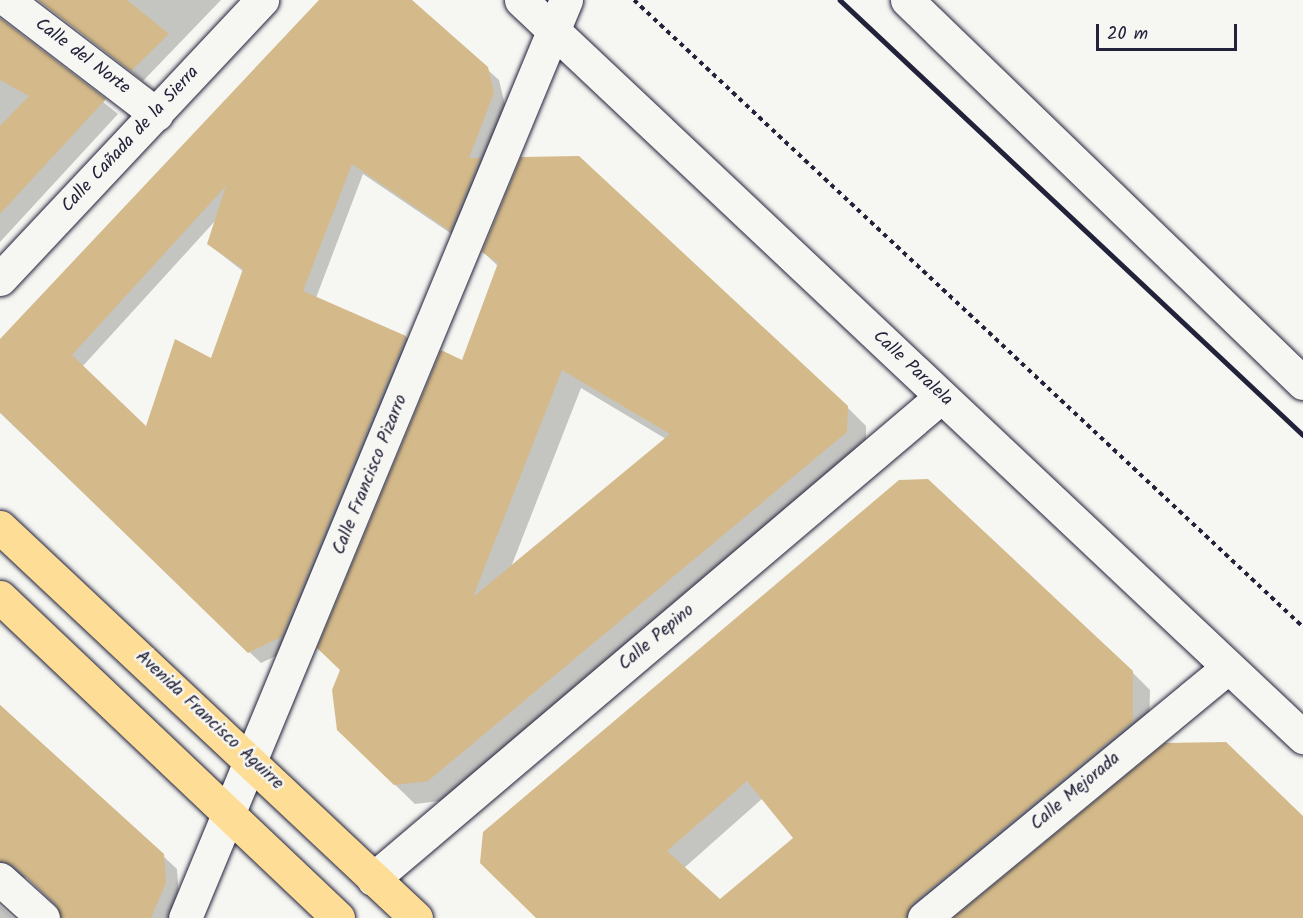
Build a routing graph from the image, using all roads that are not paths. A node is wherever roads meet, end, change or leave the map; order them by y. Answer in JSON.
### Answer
{"nodes":[{"id":1,"x":7,"y":0,"type":"edge"},
{"id":2,"x":262,"y":0,"type":"edge"},
{"id":3,"x":521,"y":0,"type":"edge"},
{"id":4,"x":566,"y":0,"type":"edge"},
{"id":5,"x":907,"y":0,"type":"edge"},
{"id":6,"x":554,"y":31,"type":"junction"},
{"id":7,"x":156,"y":114,"type":"junction"},
{"id":8,"x":0,"y":279,"type":"edge"},
{"id":9,"x":1303,"y":382,"type":"edge"},
{"id":10,"x":941,"y":397,"type":"junction"},
{"id":11,"x":0,"y":527,"type":"edge"},
{"id":12,"x":0,"y":597,"type":"edge"},
{"id":13,"x":1228,"y":667,"type":"junction"},
{"id":14,"x":1303,"y":737,"type":"edge"},
{"id":15,"x":252,"y":760,"type":"junction"},
{"id":16,"x":229,"y":817,"type":"junction"},
{"id":17,"x":0,"y":879,"type":"edge"},
{"id":18,"x":373,"y":879,"type":"junction"},
{"id":19,"x":43,"y":918,"type":"edge"},
{"id":20,"x":185,"y":918,"type":"edge"},
{"id":21,"x":338,"y":918,"type":"edge"},
{"id":22,"x":416,"y":918,"type":"edge"},
{"id":23,"x":924,"y":918,"type":"edge"}],
"edges":[{"from":1,"to":7,"type":"street","name":"Calle del Norte"},
{"from":2,"to":7,"type":"street","name":"Calle Cañada de la Sierra"},
{"from":3,"to":6,"type":"street","name":"Calle Paralela"},
{"from":4,"to":6,"type":"street","name":"Calle Francisco Pizarro"},
{"from":5,"to":9,"type":"street"},
{"from":6,"to":10,"type":"street","name":"Calle Paralela"},
{"from":6,"to":15,"type":"street","name":"Calle Francisco Pizarro"},
{"from":7,"to":8,"type":"street","name":"Calle Cañada de la Sierra"},
{"from":10,"to":13,"type":"street","name":"Calle Paralela"},
{"from":10,"to":18,"type":"street","name":"Calle Pepino"},
{"from":11,"to":15,"type":"main road","name":"Avenida Francisco Aguirre"},
{"from":12,"to":16,"type":"main road"},
{"from":13,"to":14,"type":"street","name":"Calle Paralela"},
{"from":13,"to":23,"type":"street","name":"Calle Mejorada"},
{"from":15,"to":16,"type":"street","name":"Calle Francisco Pizarro"},
{"from":15,"to":18,"type":"main road","name":"Avenida Francisco Aguirre"},
{"from":16,"to":20,"type":"street","name":"Calle Francisco Pizarro"},
{"from":16,"to":21,"type":"main road"},
{"from":17,"to":19,"type":"street"},
{"from":18,"to":22,"type":"main road","name":"Avenida Francisco Aguirre"}]}
